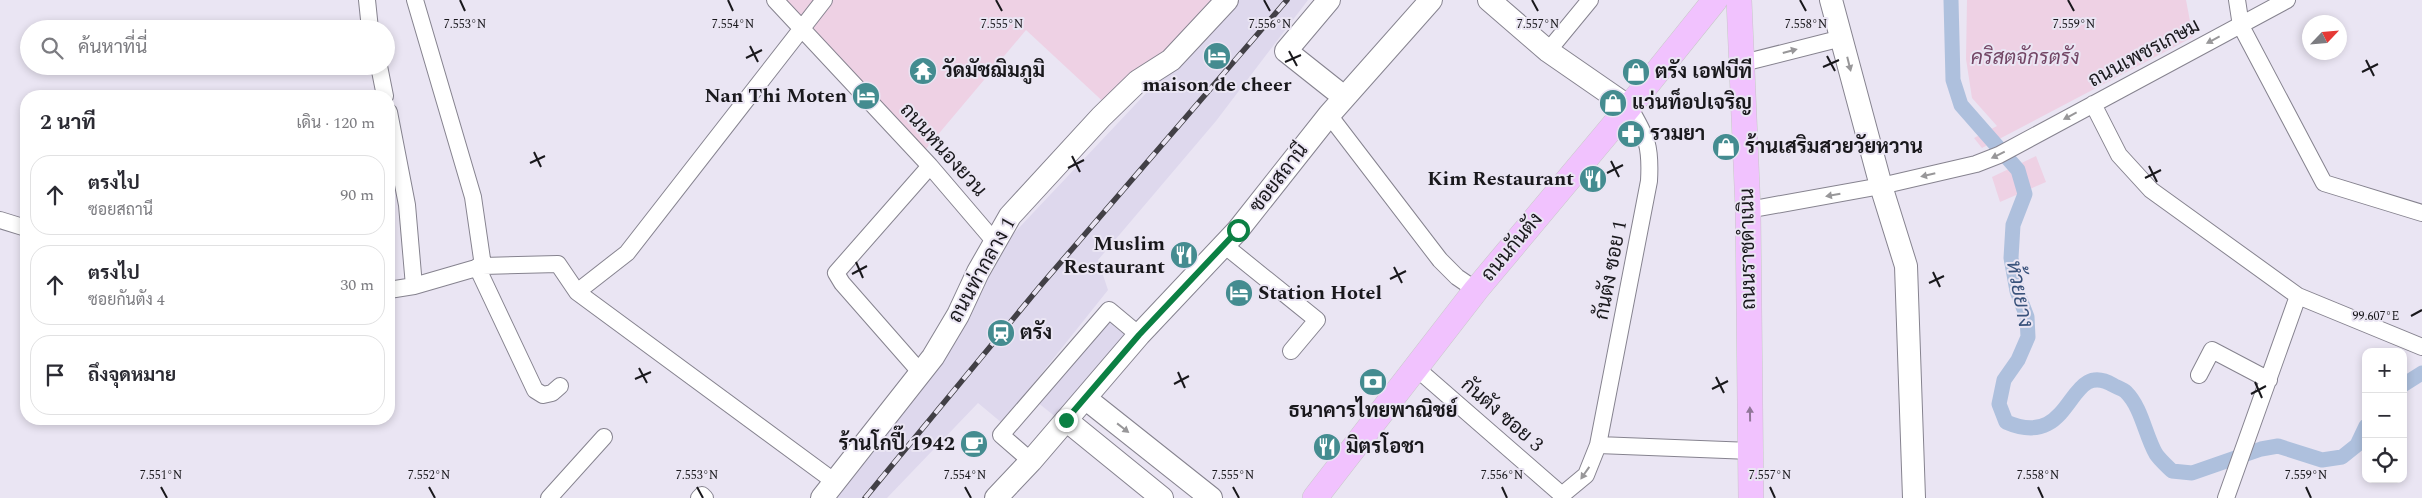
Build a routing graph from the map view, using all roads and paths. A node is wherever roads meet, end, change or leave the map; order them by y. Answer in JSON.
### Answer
{"nodes":[{"id":1,"x":367,"y":0,"type":"edge"},
{"id":2,"x":414,"y":0,"type":"edge"},
{"id":3,"x":775,"y":0,"type":"edge"},
{"id":4,"x":824,"y":0,"type":"edge"},
{"id":5,"x":1227,"y":0,"type":"edge"},
{"id":6,"x":1329,"y":0,"type":"edge"},
{"id":7,"x":1430,"y":0,"type":"edge"},
{"id":8,"x":1489,"y":0,"type":"edge"},
{"id":9,"x":1590,"y":0,"type":"edge"},
{"id":10,"x":1714,"y":0,"type":"edge"},
{"id":11,"x":1831,"y":0,"type":"edge"},
{"id":12,"x":2237,"y":0,"type":"edge"},
{"id":13,"x":2287,"y":0,"type":"edge"},
{"id":14,"x":1740,"y":11,"type":"edge"},
{"id":15,"x":369,"y":20,"type":"edge"},
{"id":16,"x":1694,"y":26,"type":"junction"},
{"id":17,"x":2241,"y":26,"type":"junction"},
{"id":18,"x":801,"y":27,"type":"junction"},
{"id":19,"x":1842,"y":38,"type":"junction"},
{"id":20,"x":1548,"y":51,"type":"junction"},
{"id":21,"x":1743,"y":63,"type":"junction"},
{"id":22,"x":381,"y":75,"type":"edge"},
{"id":23,"x":384,"y":90,"type":"edge"},
{"id":24,"x":1344,"y":97,"type":"junction"},
{"id":25,"x":2093,"y":104,"type":"junction"},
{"id":26,"x":1629,"y":107,"type":"junction"},
{"id":27,"x":1329,"y":115,"type":"junction"},
{"id":28,"x":395,"y":143,"type":"edge"},
{"id":29,"x":930,"y":166,"type":"junction"},
{"id":30,"x":1880,"y":186,"type":"junction"},
{"id":31,"x":1748,"y":210,"type":"junction"},
{"id":32,"x":2422,"y":213,"type":"edge"},
{"id":33,"x":0,"y":220,"type":"edge"},
{"id":34,"x":20,"y":226,"type":"edge"},
{"id":35,"x":995,"y":242,"type":"junction"},
{"id":36,"x":1224,"y":245,"type":"junction"},
{"id":37,"x":480,"y":267,"type":"junction"},
{"id":38,"x":414,"y":286,"type":"junction"},
{"id":39,"x":395,"y":289,"type":"edge"},
{"id":40,"x":1476,"y":290,"type":"junction"},
{"id":41,"x":578,"y":292,"type":"junction"},
{"id":42,"x":2298,"y":296,"type":"junction"},
{"id":43,"x":1139,"y":335,"type":"junction"},
{"id":44,"x":2422,"y":347,"type":"edge"},
{"id":45,"x":1291,"y":350,"type":"dead end"},
{"id":46,"x":1415,"y":367,"type":"junction"},
{"id":47,"x":921,"y":373,"type":"junction"},
{"id":48,"x":2199,"y":374,"type":"dead end"},
{"id":49,"x":2269,"y":380,"type":"junction"},
{"id":50,"x":560,"y":386,"type":"dead end"},
{"id":51,"x":1085,"y":398,"type":"junction"},
{"id":52,"x":1066,"y":420,"type":"junction"},
{"id":53,"x":604,"y":437,"type":"dead end"},
{"id":54,"x":1598,"y":444,"type":"junction"},
{"id":55,"x":1751,"y":451,"type":"junction"},
{"id":56,"x":1031,"y":461,"type":"junction"},
{"id":57,"x":829,"y":490,"type":"edge"},
{"id":58,"x":2228,"y":492,"type":"edge"},
{"id":59,"x":554,"y":496,"type":"edge"},
{"id":60,"x":1562,"y":496,"type":"edge"},
{"id":61,"x":699,"y":498,"type":"edge"},
{"id":62,"x":705,"y":498,"type":"edge"},
{"id":63,"x":996,"y":498,"type":"edge"},
{"id":64,"x":1162,"y":498,"type":"edge"},
{"id":65,"x":1211,"y":498,"type":"edge"},
{"id":66,"x":1315,"y":498,"type":"edge"},
{"id":67,"x":1751,"y":498,"type":"edge"},
{"id":68,"x":1914,"y":498,"type":"edge"}],
"edges":[{"from":1,"to":15,"type":"street"},
{"from":2,"to":37,"type":"street"},
{"from":3,"to":18,"type":"street","name":"ถนนหนองยวน"},
{"from":4,"to":18,"type":"street"},
{"from":5,"to":35,"type":"street","name":"ถนนท่ากลาง 1"},
{"from":6,"to":24,"type":"street"},
{"from":7,"to":24,"type":"street","name":"ซอยสถานี"},
{"from":8,"to":20,"type":"street"},
{"from":9,"to":20,"type":"street"},
{"from":10,"to":16,"type":"main road","name":"ถนนกันตัง"},
{"from":11,"to":19,"type":"street"},
{"from":12,"to":17,"type":"street"},
{"from":13,"to":17,"type":"street","name":"ถนนเพชรเกษม"},
{"from":14,"to":16,"type":"main road"},
{"from":14,"to":21,"type":"main road","name":"ถนนราชดำเนิน"},
{"from":16,"to":26,"type":"main road","name":"ถนนกันตัง"},
{"from":17,"to":25,"type":"street","name":"ถนนเพชรเกษม","one_way":true},
{"from":17,"to":32,"type":"street"},
{"from":18,"to":29,"type":"street","name":"ถนนหนองยวน"},
{"from":18,"to":41,"type":"street"},
{"from":21,"to":19,"type":"street","one_way":true},
{"from":19,"to":30,"type":"street","one_way":true},
{"from":20,"to":26,"type":"street"},
{"from":21,"to":31,"type":"main road","name":"ถนนราชดำเนิน"},
{"from":22,"to":23,"type":"street"},
{"from":24,"to":27,"type":"street","name":"ซอยสถานี"},
{"from":25,"to":30,"type":"street","name":"ถนนเพชรเกษม","one_way":true},
{"from":25,"to":42,"type":"street"},
{"from":26,"to":40,"type":"main road","name":"ถนนกันตัง"},
{"from":26,"to":54,"type":"street","name":"กันตัง ซอย 1"},
{"from":27,"to":36,"type":"street","name":"ซอยสถานี"},
{"from":27,"to":40,"type":"street"},
{"from":28,"to":38,"type":"street"},
{"from":29,"to":35,"type":"street","name":"ถนนหนองยวน"},
{"from":29,"to":47,"type":"street"},
{"from":30,"to":31,"type":"street","name":"ถนนเพชรเกษม","one_way":true},
{"from":30,"to":68,"type":"street"},
{"from":55,"to":31,"type":"main road","name":"ถนนราชดำเนิน","one_way":true},
{"from":33,"to":34,"type":"street"},
{"from":35,"to":47,"type":"street","name":"ถนนท่ากลาง 1"},
{"from":36,"to":43,"type":"street","name":"ซอยสถานี"},
{"from":36,"to":45,"type":"street"},
{"from":37,"to":38,"type":"street"},
{"from":37,"to":41,"type":"street"},
{"from":37,"to":50,"type":"street"},
{"from":38,"to":39,"type":"street"},
{"from":40,"to":46,"type":"main road","name":"ถนนกันตัง"},
{"from":41,"to":57,"type":"street"},
{"from":42,"to":44,"type":"street"},
{"from":42,"to":49,"type":"street"},
{"from":43,"to":51,"type":"street","name":"ซอยสถานี"},
{"from":43,"to":56,"type":"street"},
{"from":46,"to":60,"type":"street","name":"กันตัง ซอย 3"},
{"from":46,"to":66,"type":"main road","name":"ถนนกันตัง"},
{"from":47,"to":57,"type":"street","name":"ถนนท่ากลาง 1"},
{"from":48,"to":49,"type":"street"},
{"from":49,"to":58,"type":"street"},
{"from":51,"to":52,"type":"street","name":"ซอยสถานี"},
{"from":51,"to":65,"type":"street","one_way":true},
{"from":52,"to":56,"type":"street","name":"ซอยสถานี"},
{"from":52,"to":64,"type":"street"},
{"from":53,"to":59,"type":"street"},
{"from":54,"to":55,"type":"street"},
{"from":54,"to":60,"type":"street","name":"กันตัง ซอย 1","one_way":true},
{"from":55,"to":67,"type":"main road","name":"ถนนราชดำเนิน"},
{"from":56,"to":63,"type":"street","name":"ซอยสถานี"},
{"from":61,"to":62,"type":"street"}]}
